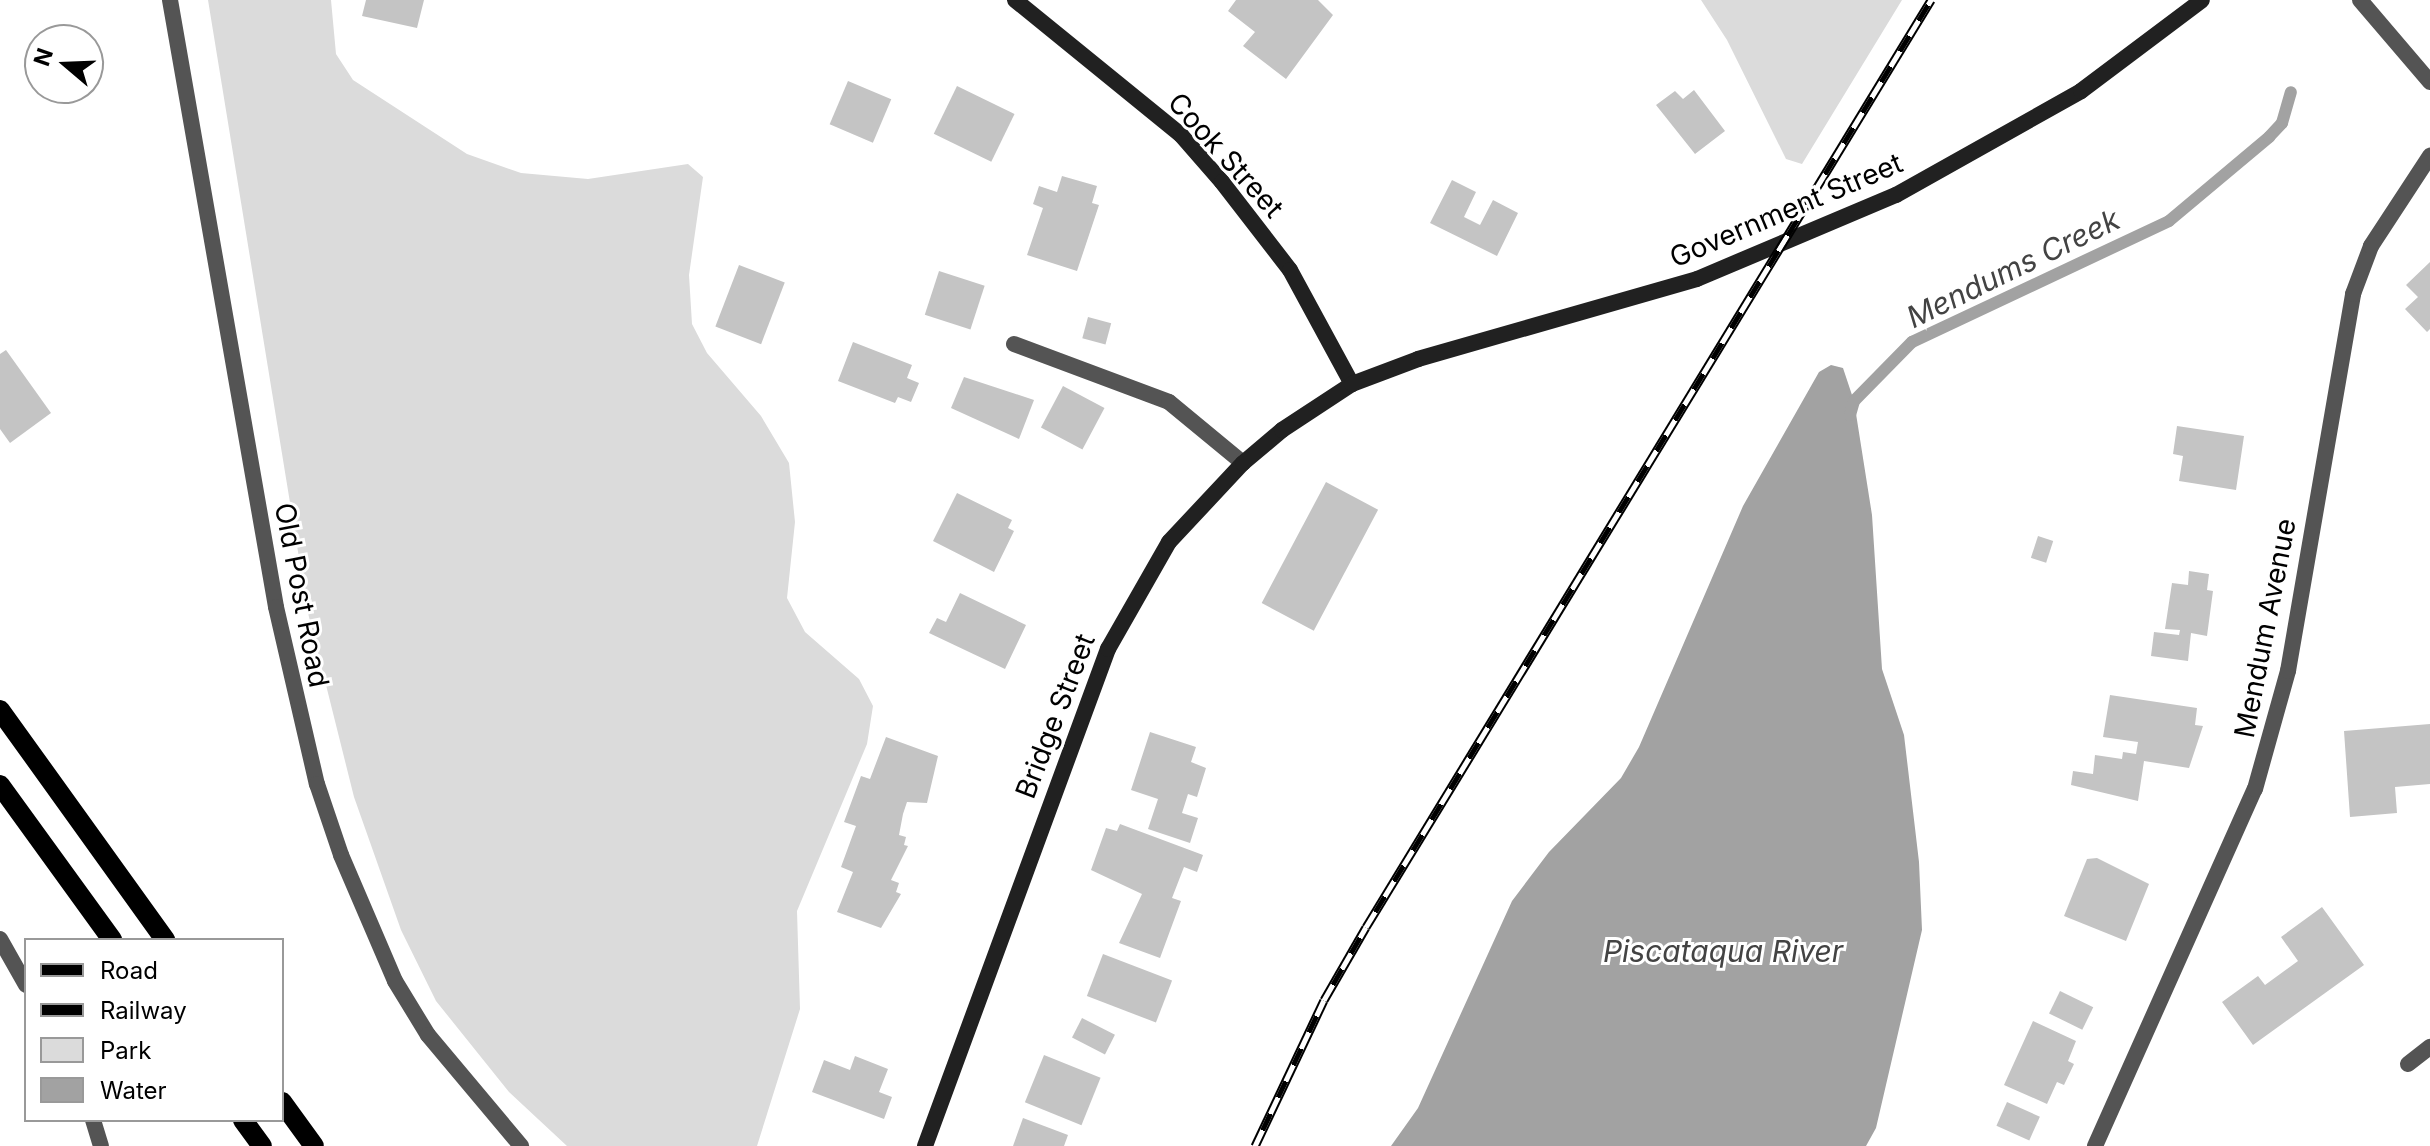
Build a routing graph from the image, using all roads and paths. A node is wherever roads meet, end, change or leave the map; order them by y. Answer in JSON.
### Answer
{"nodes":[{"id":1,"x":170,"y":0,"type":"edge"},
{"id":2,"x":1015,"y":0,"type":"edge"},
{"id":3,"x":2202,"y":0,"type":"edge"},
{"id":4,"x":2360,"y":0,"type":"edge"},
{"id":5,"x":2430,"y":82,"type":"edge"},
{"id":6,"x":2430,"y":156,"type":"edge"},
{"id":7,"x":1014,"y":344,"type":"dead end"},
{"id":8,"x":1352,"y":384,"type":"junction"},
{"id":9,"x":1243,"y":463,"type":"junction"},
{"id":10,"x":0,"y":710,"type":"edge"},
{"id":11,"x":0,"y":785,"type":"edge"},
{"id":12,"x":111,"y":938,"type":"edge"},
{"id":13,"x":164,"y":938,"type":"edge"},
{"id":14,"x":0,"y":939,"type":"edge"},
{"id":15,"x":24,"y":981,"type":"edge"},
{"id":16,"x":2430,"y":1047,"type":"edge"},
{"id":17,"x":2408,"y":1064,"type":"dead end"},
{"id":18,"x":284,"y":1105,"type":"edge"},
{"id":19,"x":94,"y":1122,"type":"edge"},
{"id":20,"x":244,"y":1122,"type":"edge"},
{"id":21,"x":101,"y":1146,"type":"edge"},
{"id":22,"x":262,"y":1146,"type":"edge"},
{"id":23,"x":314,"y":1146,"type":"edge"},
{"id":24,"x":521,"y":1146,"type":"edge"},
{"id":25,"x":925,"y":1146,"type":"edge"},
{"id":26,"x":2095,"y":1146,"type":"edge"}],
"edges":[{"from":1,"to":24,"type":"street","name":"Old Post Road"},
{"from":2,"to":8,"type":"main road","name":"Cook Street"},
{"from":3,"to":8,"type":"main road","name":"Government Street"},
{"from":4,"to":5,"type":"street"},
{"from":6,"to":26,"type":"street","name":"Mendum Avenue"},
{"from":7,"to":9,"type":"street"},
{"from":8,"to":9,"type":"main road","name":"Bridge Street"},
{"from":9,"to":25,"type":"main road","name":"Bridge Street"},
{"from":10,"to":13,"type":"main road"},
{"from":11,"to":12,"type":"main road"},
{"from":14,"to":15,"type":"street"},
{"from":16,"to":17,"type":"street"},
{"from":18,"to":23,"type":"main road"},
{"from":19,"to":21,"type":"street"},
{"from":20,"to":22,"type":"main road"}]}
